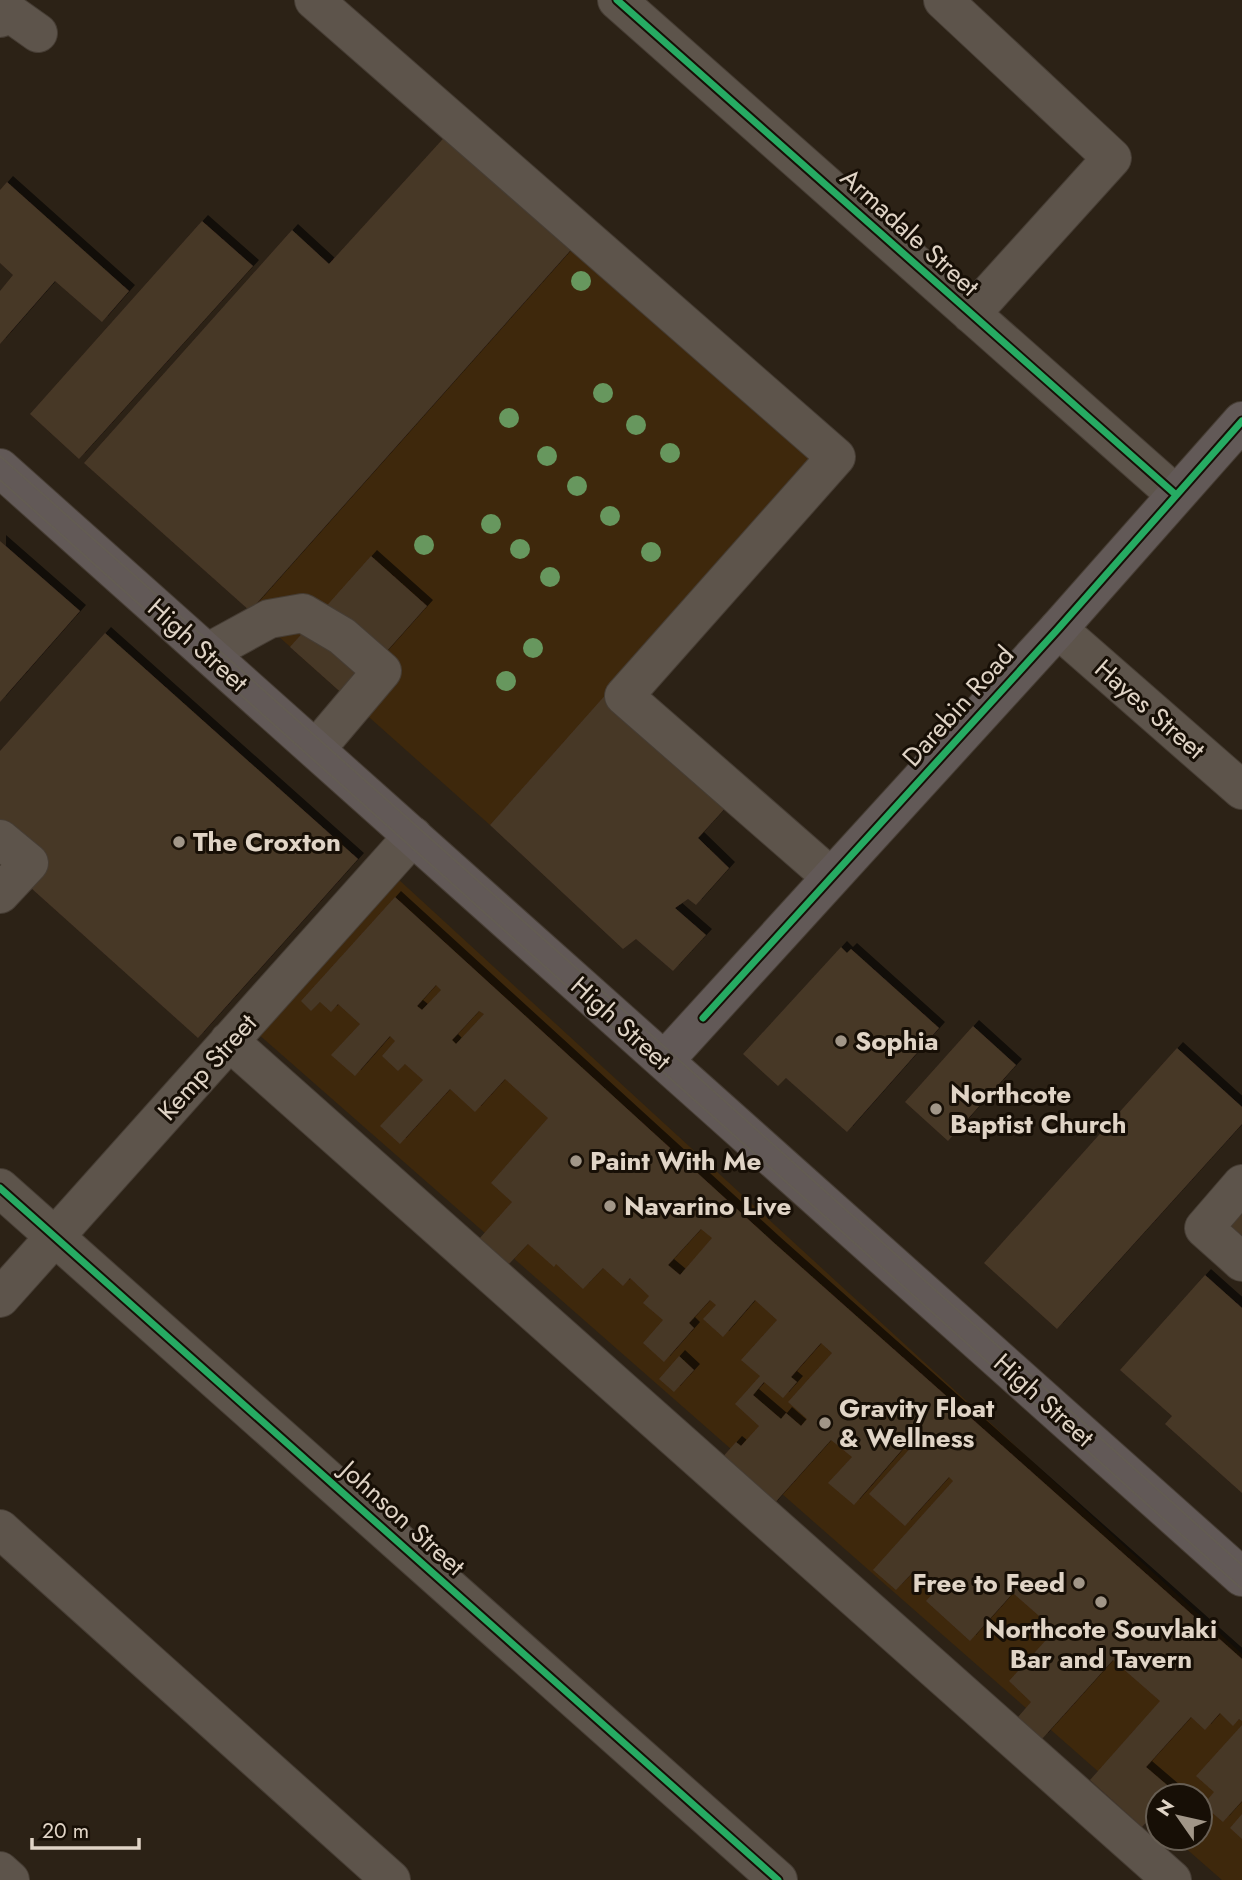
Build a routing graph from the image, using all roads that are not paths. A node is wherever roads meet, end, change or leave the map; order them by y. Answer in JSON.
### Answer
{"nodes":[{"id":1,"x":314,"y":0,"type":"edge"},
{"id":2,"x":617,"y":0,"type":"edge"},
{"id":3,"x":943,"y":0,"type":"edge"},
{"id":4,"x":0,"y":18,"type":"edge"},
{"id":5,"x":38,"y":33,"type":"dead end"},
{"id":6,"x":971,"y":314,"type":"junction"},
{"id":7,"x":1242,"y":421,"type":"edge"},
{"id":8,"x":0,"y":468,"type":"edge"},
{"id":9,"x":1175,"y":494,"type":"junction"},
{"id":10,"x":1058,"y":629,"type":"junction"},
{"id":11,"x":209,"y":654,"type":"junction"},
{"id":12,"x":316,"y":749,"type":"junction"},
{"id":13,"x":1238,"y":779,"type":"edge"},
{"id":14,"x":413,"y":836,"type":"junction"},
{"id":15,"x":0,"y":839,"type":"edge"},
{"id":16,"x":831,"y":877,"type":"junction"},
{"id":17,"x":0,"y":894,"type":"edge"},
{"id":18,"x":229,"y":1041,"type":"junction"},
{"id":19,"x":664,"y":1062,"type":"junction"},
{"id":20,"x":1242,"y":1184,"type":"edge"},
{"id":21,"x":0,"y":1188,"type":"edge"},
{"id":22,"x":55,"y":1237,"type":"junction"},
{"id":23,"x":1242,"y":1262,"type":"edge"},
{"id":24,"x":0,"y":1298,"type":"edge"},
{"id":25,"x":0,"y":1529,"type":"edge"},
{"id":26,"x":1242,"y":1577,"type":"edge"},
{"id":27,"x":0,"y":1871,"type":"edge"},
{"id":28,"x":1158,"y":1875,"type":"edge"},
{"id":29,"x":10,"y":1880,"type":"edge"},
{"id":30,"x":391,"y":1880,"type":"edge"},
{"id":31,"x":778,"y":1880,"type":"edge"}],
"edges":[{"from":1,"to":16,"type":"street"},
{"from":2,"to":6,"type":"street","name":"Armadale Street"},
{"from":3,"to":6,"type":"street"},
{"from":4,"to":5,"type":"street"},
{"from":6,"to":9,"type":"street","name":"Armadale Street"},
{"from":7,"to":9,"type":"main road","name":"Darebin Road"},
{"from":8,"to":11,"type":"main road","name":"High Street"},
{"from":9,"to":10,"type":"main road","name":"Darebin Road"},
{"from":10,"to":13,"type":"street","name":"Hayes Street"},
{"from":10,"to":16,"type":"main road","name":"Darebin Road"},
{"from":11,"to":12,"type":"main road","name":"High Street"},
{"from":11,"to":12,"type":"street"},
{"from":12,"to":14,"type":"main road","name":"High Street"},
{"from":14,"to":18,"type":"street","name":"Kemp Street"},
{"from":14,"to":19,"type":"main road","name":"High Street"},
{"from":15,"to":17,"type":"street"},
{"from":16,"to":19,"type":"main road","name":"Darebin Road"},
{"from":18,"to":22,"type":"street","name":"Kemp Street"},
{"from":18,"to":28,"type":"street"},
{"from":19,"to":26,"type":"main road","name":"High Street"},
{"from":20,"to":23,"type":"street"},
{"from":21,"to":22,"type":"street","name":"Johnson Street"},
{"from":22,"to":24,"type":"street","name":"Kemp Street"},
{"from":22,"to":31,"type":"street","name":"Johnson Street"},
{"from":25,"to":30,"type":"street"},
{"from":27,"to":29,"type":"street"}]}
